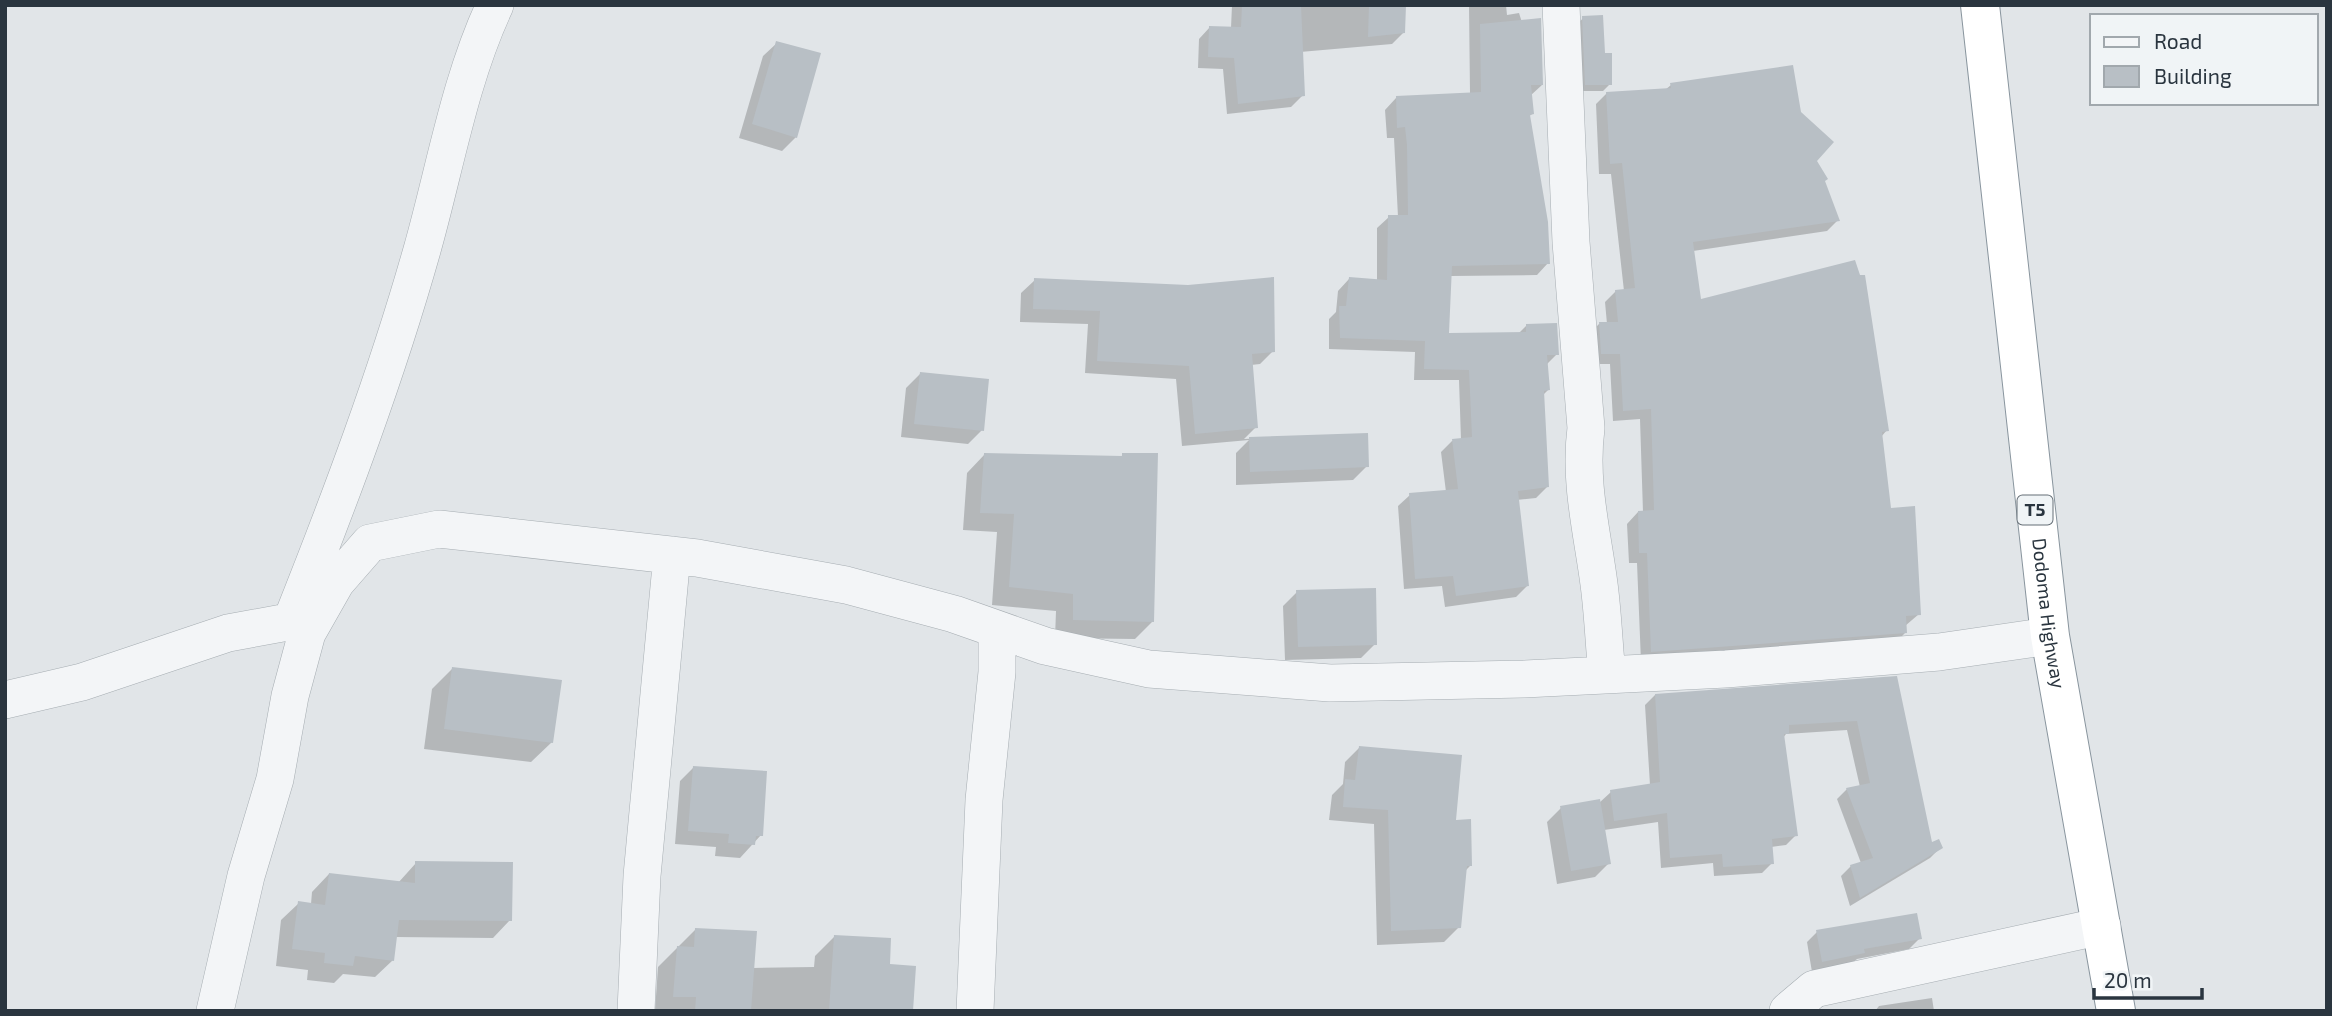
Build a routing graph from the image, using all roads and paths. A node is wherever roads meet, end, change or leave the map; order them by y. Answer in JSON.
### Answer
{"nodes":[{"id":1,"x":495,"y":5,"type":"edge"},
{"id":2,"x":1561,"y":5,"type":"edge"},
{"id":3,"x":1980,"y":5,"type":"edge"},
{"id":4,"x":672,"y":555,"type":"junction"},
{"id":5,"x":304,"y":619,"type":"junction"},
{"id":6,"x":997,"y":632,"type":"junction"},
{"id":7,"x":2050,"y":636,"type":"junction"},
{"id":8,"x":1607,"y":675,"type":"junction"},
{"id":9,"x":5,"y":700,"type":"edge"},
{"id":10,"x":2102,"y":926,"type":"junction"},
{"id":11,"x":215,"y":1011,"type":"edge"},
{"id":12,"x":636,"y":1011,"type":"edge"},
{"id":13,"x":975,"y":1011,"type":"edge"},
{"id":14,"x":1788,"y":1011,"type":"edge"},
{"id":15,"x":2116,"y":1011,"type":"edge"}],
"edges":[{"from":1,"to":5,"type":"street"},
{"from":2,"to":8,"type":"street"},
{"from":3,"to":7,"type":"highway","name":"Dodoma Highway","number":"T5"},
{"from":4,"to":5,"type":"street"},
{"from":4,"to":6,"type":"street"},
{"from":4,"to":12,"type":"street"},
{"from":5,"to":9,"type":"street"},
{"from":5,"to":11,"type":"street"},
{"from":6,"to":8,"type":"street"},
{"from":6,"to":13,"type":"street"},
{"from":7,"to":8,"type":"street"},
{"from":7,"to":10,"type":"highway","name":"Dodoma Highway","number":"T5"},
{"from":10,"to":14,"type":"street"},
{"from":10,"to":15,"type":"highway","name":"Dodoma Highway","number":"T5"}]}
